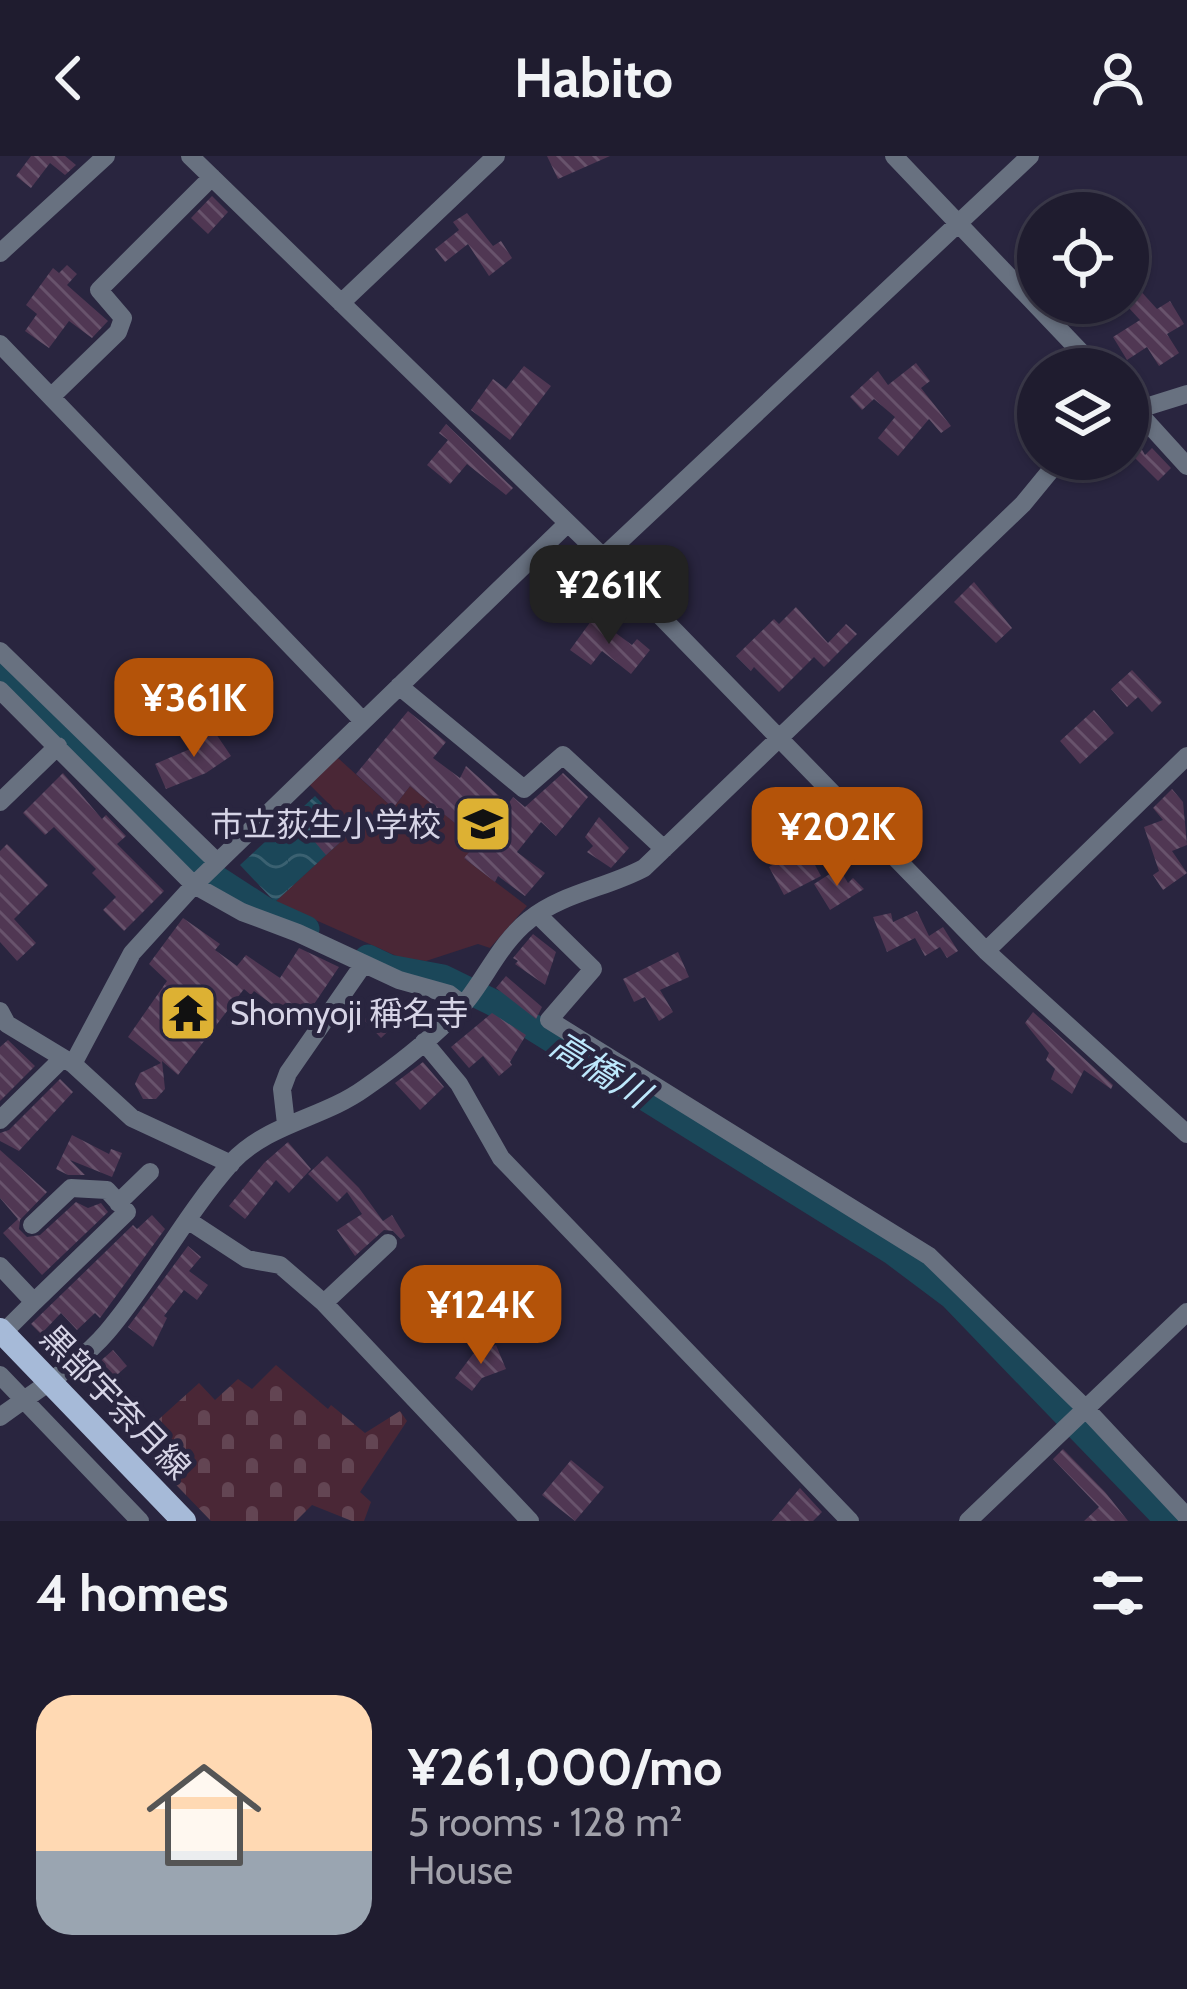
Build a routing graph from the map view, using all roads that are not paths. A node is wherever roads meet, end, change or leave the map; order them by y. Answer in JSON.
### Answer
{"nodes":[{"id":1,"x":106,"y":156,"type":"edge"},
{"id":2,"x":190,"y":156,"type":"edge"},
{"id":3,"x":496,"y":156,"type":"edge"},
{"id":4,"x":894,"y":156,"type":"edge"},
{"id":5,"x":1030,"y":156,"type":"edge"},
{"id":6,"x":212,"y":177,"type":"junction"},
{"id":7,"x":960,"y":226,"type":"junction"},
{"id":8,"x":0,"y":253,"type":"edge"},
{"id":9,"x":341,"y":303,"type":"junction"},
{"id":10,"x":0,"y":344,"type":"edge"},
{"id":11,"x":1076,"y":348,"type":"edge"},
{"id":12,"x":1187,"y":394,"type":"edge"},
{"id":13,"x":52,"y":396,"type":"junction"},
{"id":14,"x":1149,"y":404,"type":"edge"},
{"id":15,"x":1149,"y":427,"type":"edge"},
{"id":16,"x":1187,"y":466,"type":"edge"},
{"id":17,"x":1043,"y":480,"type":"edge"},
{"id":18,"x":568,"y":524,"type":"junction"},
{"id":19,"x":603,"y":557,"type":"junction"},
{"id":20,"x":0,"y":651,"type":"edge"},
{"id":21,"x":399,"y":686,"type":"junction"},
{"id":22,"x":0,"y":690,"type":"edge"},
{"id":23,"x":362,"y":720,"type":"junction"},
{"id":24,"x":778,"y":738,"type":"junction"},
{"id":25,"x":58,"y":746,"type":"junction"},
{"id":26,"x":1187,"y":756,"type":"edge"},
{"id":27,"x":0,"y":802,"type":"edge"},
{"id":28,"x":664,"y":849,"type":"junction"},
{"id":29,"x":218,"y":862,"type":"junction"},
{"id":30,"x":194,"y":885,"type":"junction"},
{"id":31,"x":537,"y":914,"type":"junction"},
{"id":32,"x":986,"y":951,"type":"junction"},
{"id":33,"x":363,"y":965,"type":"junction"},
{"id":34,"x":462,"y":1004,"type":"junction"},
{"id":35,"x":2,"y":1022,"type":"edge"},
{"id":36,"x":424,"y":1042,"type":"junction"},
{"id":37,"x":68,"y":1061,"type":"junction"},
{"id":38,"x":0,"y":1120,"type":"edge"},
{"id":39,"x":286,"y":1124,"type":"junction"},
{"id":40,"x":1187,"y":1134,"type":"edge"},
{"id":41,"x":231,"y":1163,"type":"junction"},
{"id":42,"x":150,"y":1172,"type":"dead end"},
{"id":43,"x":118,"y":1203,"type":"junction"},
{"id":44,"x":189,"y":1221,"type":"junction"},
{"id":45,"x":32,"y":1226,"type":"dead end"},
{"id":46,"x":388,"y":1243,"type":"dead end"},
{"id":47,"x":0,"y":1267,"type":"edge"},
{"id":48,"x":34,"y":1302,"type":"junction"},
{"id":49,"x":324,"y":1303,"type":"junction"},
{"id":50,"x":1187,"y":1312,"type":"edge"},
{"id":51,"x":2,"y":1331,"type":"edge"},
{"id":52,"x":0,"y":1375,"type":"edge"},
{"id":53,"x":49,"y":1380,"type":"junction"},
{"id":54,"x":23,"y":1399,"type":"junction"},
{"id":55,"x":1087,"y":1408,"type":"junction"},
{"id":56,"x":0,"y":1417,"type":"edge"},
{"id":57,"x":1187,"y":1516,"type":"edge"},
{"id":58,"x":140,"y":1521,"type":"edge"},
{"id":59,"x":184,"y":1521,"type":"edge"},
{"id":60,"x":530,"y":1521,"type":"edge"},
{"id":61,"x":850,"y":1521,"type":"edge"},
{"id":62,"x":968,"y":1521,"type":"edge"}],
"edges":[{"from":1,"to":8,"type":"street"},
{"from":2,"to":6,"type":"street"},
{"from":3,"to":9,"type":"street"},
{"from":4,"to":7,"type":"street"},
{"from":5,"to":7,"type":"street"},
{"from":6,"to":9,"type":"street"},
{"from":6,"to":13,"type":"street"},
{"from":7,"to":11,"type":"street"},
{"from":7,"to":19,"type":"street"},
{"from":9,"to":18,"type":"street"},
{"from":10,"to":13,"type":"street"},
{"from":12,"to":14,"type":"street"},
{"from":13,"to":23,"type":"street"},
{"from":15,"to":16,"type":"street"},
{"from":17,"to":24,"type":"street"},
{"from":18,"to":19,"type":"street"},
{"from":18,"to":21,"type":"street"},
{"from":19,"to":24,"type":"street"},
{"from":20,"to":29,"type":"street"},
{"from":21,"to":23,"type":"street"},
{"from":21,"to":28,"type":"street"},
{"from":22,"to":25,"type":"street"},
{"from":23,"to":29,"type":"street"},
{"from":24,"to":28,"type":"street"},
{"from":24,"to":32,"type":"street"},
{"from":25,"to":27,"type":"street"},
{"from":25,"to":30,"type":"street"},
{"from":26,"to":32,"type":"street"},
{"from":28,"to":31,"type":"street"},
{"from":29,"to":30,"type":"street"},
{"from":30,"to":33,"type":"street"},
{"from":30,"to":37,"type":"street"},
{"from":31,"to":34,"type":"street"},
{"from":31,"to":55,"type":"street"},
{"from":32,"to":40,"type":"street"},
{"from":33,"to":34,"type":"street"},
{"from":33,"to":39,"type":"street"},
{"from":34,"to":36,"type":"street"},
{"from":35,"to":37,"type":"street"},
{"from":36,"to":39,"type":"street"},
{"from":36,"to":61,"type":"street"},
{"from":37,"to":38,"type":"street"},
{"from":37,"to":41,"type":"street"},
{"from":39,"to":41,"type":"street"},
{"from":41,"to":44,"type":"street"},
{"from":42,"to":43,"type":"street"},
{"from":43,"to":45,"type":"street"},
{"from":43,"to":48,"type":"street"},
{"from":44,"to":49,"type":"street"},
{"from":44,"to":53,"type":"street"},
{"from":46,"to":49,"type":"street"},
{"from":47,"to":48,"type":"street"},
{"from":48,"to":51,"type":"street"},
{"from":49,"to":60,"type":"street"},
{"from":50,"to":55,"type":"street"},
{"from":51,"to":53,"type":"main road","name":"黒部宇奈月線"},
{"from":52,"to":54,"type":"street"},
{"from":53,"to":54,"type":"street"},
{"from":53,"to":59,"type":"main road","name":"黒部宇奈月線"},
{"from":54,"to":56,"type":"street"},
{"from":54,"to":58,"type":"street"},
{"from":55,"to":57,"type":"street"},
{"from":55,"to":62,"type":"street"}]}
